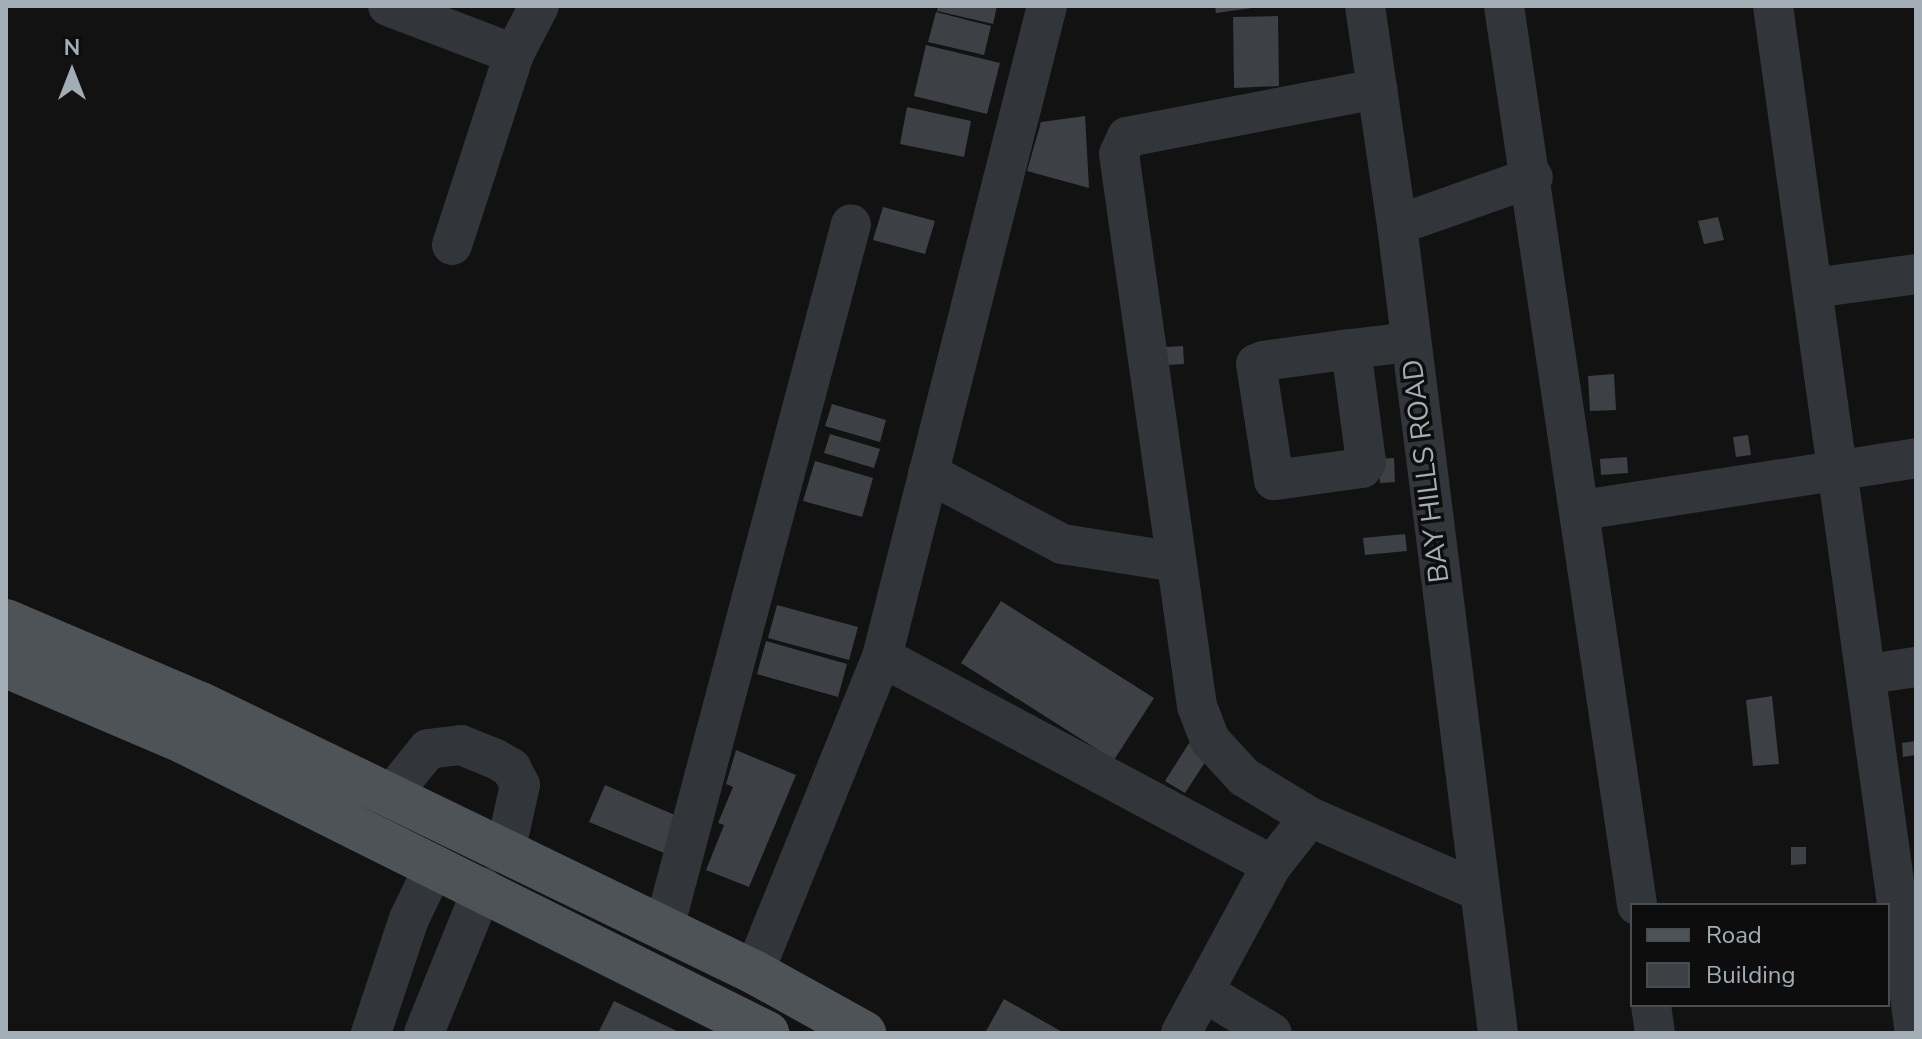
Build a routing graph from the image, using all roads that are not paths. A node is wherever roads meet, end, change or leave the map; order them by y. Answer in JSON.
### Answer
{"nodes":[{"id":1,"x":388,"y":6,"type":"edge"},
{"id":2,"x":539,"y":6,"type":"edge"},
{"id":3,"x":1047,"y":6,"type":"edge"},
{"id":4,"x":1365,"y":6,"type":"edge"},
{"id":5,"x":1504,"y":6,"type":"edge"},
{"id":6,"x":1773,"y":6,"type":"edge"},
{"id":7,"x":514,"y":54,"type":"junction"},
{"id":8,"x":1377,"y":89,"type":"junction"},
{"id":9,"x":1533,"y":177,"type":"junction"},
{"id":10,"x":851,"y":224,"type":"dead end"},
{"id":11,"x":1397,"y":225,"type":"junction"},
{"id":12,"x":452,"y":245,"type":"dead end"},
{"id":13,"x":1916,"y":274,"type":"edge"},
{"id":14,"x":1813,"y":288,"type":"junction"},
{"id":15,"x":1410,"y":342,"type":"junction"},
{"id":16,"x":1351,"y":349,"type":"dead end"},
{"id":17,"x":1916,"y":458,"type":"edge"},
{"id":18,"x":1840,"y":468,"type":"junction"},
{"id":19,"x":928,"y":473,"type":"junction"},
{"id":20,"x":1582,"y":510,"type":"junction"},
{"id":21,"x":1177,"y":562,"type":"junction"},
{"id":22,"x":6,"y":621,"type":"edge"},
{"id":23,"x":882,"y":657,"type":"junction"},
{"id":24,"x":6,"y":666,"type":"edge"},
{"id":25,"x":1916,"y":667,"type":"edge"},
{"id":26,"x":1869,"y":674,"type":"junction"},
{"id":27,"x":390,"y":796,"type":"junction"},
{"id":28,"x":1310,"y":817,"type":"junction"},
{"id":29,"x":505,"y":852,"type":"junction"},
{"id":30,"x":435,"y":865,"type":"junction"},
{"id":31,"x":1272,"y":865,"type":"junction"},
{"id":32,"x":483,"y":888,"type":"junction"},
{"id":33,"x":1477,"y":890,"type":"junction"},
{"id":34,"x":597,"y":896,"type":"junction"},
{"id":35,"x":1637,"y":903,"type":"edge"},
{"id":36,"x":664,"y":928,"type":"junction"},
{"id":37,"x":578,"y":936,"type":"junction"},
{"id":38,"x":754,"y":972,"type":"junction"},
{"id":39,"x":1204,"y":992,"type":"junction"},
{"id":40,"x":1651,"y":1007,"type":"edge"},
{"id":41,"x":371,"y":1033,"type":"edge"},
{"id":42,"x":424,"y":1033,"type":"edge"},
{"id":43,"x":767,"y":1033,"type":"edge"},
{"id":44,"x":864,"y":1033,"type":"edge"},
{"id":45,"x":1181,"y":1033,"type":"edge"},
{"id":46,"x":1272,"y":1033,"type":"edge"},
{"id":47,"x":1498,"y":1033,"type":"edge"},
{"id":48,"x":1655,"y":1033,"type":"edge"},
{"id":49,"x":1915,"y":1033,"type":"edge"}],
"edges":[{"from":1,"to":7,"type":"street"},
{"from":2,"to":7,"type":"street"},
{"from":3,"to":19,"type":"street"},
{"from":4,"to":8,"type":"street","name":"BAY HILLS ROAD"},
{"from":5,"to":9,"type":"street"},
{"from":6,"to":14,"type":"street"},
{"from":7,"to":12,"type":"street"},
{"from":8,"to":11,"type":"street","name":"BAY HILLS ROAD"},
{"from":8,"to":21,"type":"street"},
{"from":9,"to":11,"type":"street"},
{"from":9,"to":20,"type":"street"},
{"from":10,"to":36,"type":"street"},
{"from":11,"to":15,"type":"street","name":"BAY HILLS ROAD"},
{"from":13,"to":14,"type":"street"},
{"from":14,"to":18,"type":"street"},
{"from":15,"to":16,"type":"street"},
{"from":15,"to":33,"type":"street","name":"BAY HILLS ROAD"},
{"from":17,"to":18,"type":"street"},
{"from":18,"to":20,"type":"street"},
{"from":18,"to":26,"type":"street"},
{"from":19,"to":21,"type":"street"},
{"from":19,"to":23,"type":"street"},
{"from":20,"to":35,"type":"street"},
{"from":21,"to":28,"type":"street"},
{"from":22,"to":27,"type":"main road"},
{"from":23,"to":31,"type":"street"},
{"from":23,"to":38,"type":"street"},
{"from":24,"to":30,"type":"main road"},
{"from":25,"to":26,"type":"street"},
{"from":26,"to":49,"type":"street"},
{"from":27,"to":29,"type":"main road"},
{"from":27,"to":29,"type":"street"},
{"from":28,"to":31,"type":"street"},
{"from":28,"to":33,"type":"street"},
{"from":29,"to":34,"type":"main road"},
{"from":30,"to":32,"type":"main road"},
{"from":30,"to":41,"type":"street"},
{"from":31,"to":39,"type":"street"},
{"from":32,"to":37,"type":"main road"},
{"from":32,"to":42,"type":"street"},
{"from":33,"to":47,"type":"street","name":"BAY HILLS ROAD"},
{"from":34,"to":36,"type":"main road"},
{"from":34,"to":37,"type":"main road"},
{"from":36,"to":38,"type":"main road"},
{"from":37,"to":43,"type":"main road"},
{"from":38,"to":44,"type":"main road"},
{"from":39,"to":45,"type":"street"},
{"from":39,"to":46,"type":"street"},
{"from":40,"to":48,"type":"street"}]}
